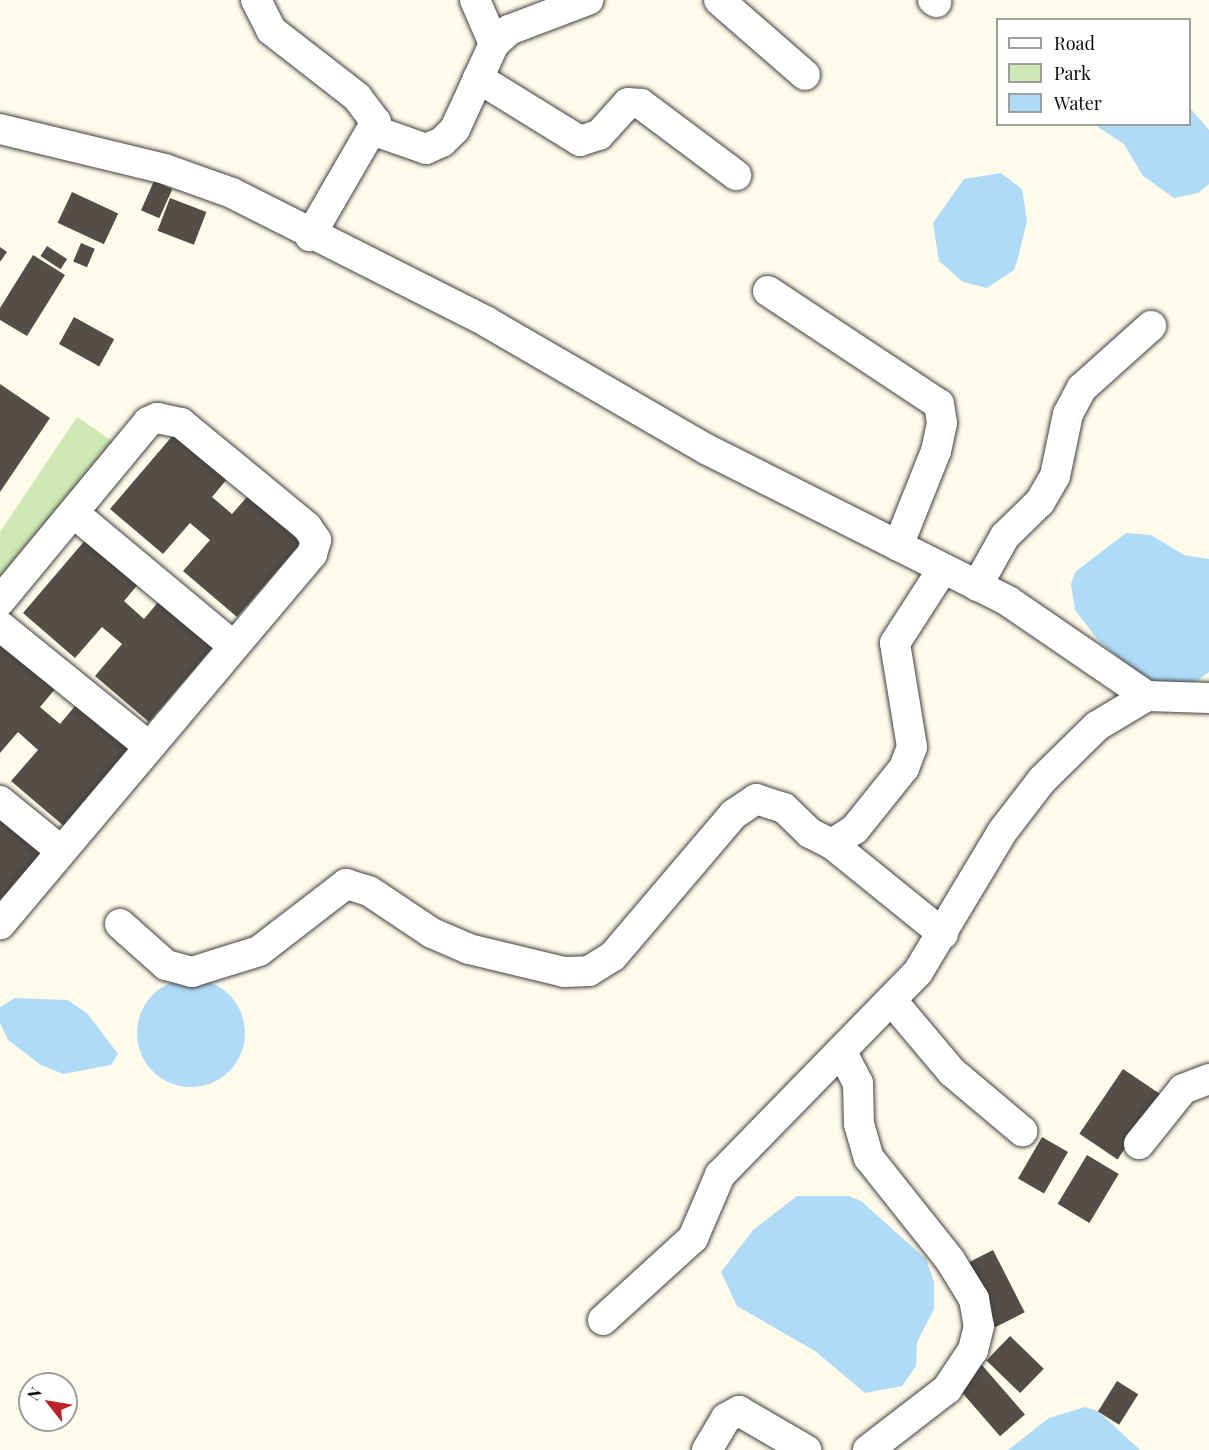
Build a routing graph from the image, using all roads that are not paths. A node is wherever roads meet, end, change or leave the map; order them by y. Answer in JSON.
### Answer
{"nodes":[{"id":1,"x":475,"y":0,"type":"edge"},
{"id":2,"x":588,"y":0,"type":"edge"},
{"id":3,"x":719,"y":0,"type":"edge"},
{"id":4,"x":250,"y":2,"type":"edge"},
{"id":5,"x":494,"y":44,"type":"junction"},
{"id":6,"x":805,"y":75,"type":"dead end"},
{"id":7,"x":478,"y":78,"type":"junction"},
{"id":8,"x":0,"y":129,"type":"edge"},
{"id":9,"x":375,"y":131,"type":"junction"},
{"id":10,"x":736,"y":175,"type":"dead end"},
{"id":11,"x":310,"y":236,"type":"junction"},
{"id":12,"x":768,"y":291,"type":"dead end"},
{"id":13,"x":1151,"y":326,"type":"dead end"},
{"id":14,"x":75,"y":514,"type":"junction"},
{"id":15,"x":898,"y":546,"type":"junction"},
{"id":16,"x":942,"y":570,"type":"junction"},
{"id":17,"x":977,"y":586,"type":"junction"},
{"id":18,"x":0,"y":601,"type":"edge"},
{"id":19,"x":0,"y":626,"type":"edge"},
{"id":20,"x":232,"y":645,"type":"junction"},
{"id":21,"x":1147,"y":696,"type":"junction"},
{"id":22,"x":1209,"y":698,"type":"edge"},
{"id":23,"x":147,"y":746,"type":"junction"},
{"id":24,"x":0,"y":801,"type":"edge"},
{"id":25,"x":832,"y":844,"type":"junction"},
{"id":26,"x":60,"y":850,"type":"junction"},
{"id":27,"x":0,"y":924,"type":"edge"},
{"id":28,"x":120,"y":924,"type":"dead end"},
{"id":29,"x":943,"y":934,"type":"junction"},
{"id":30,"x":893,"y":1002,"type":"junction"},
{"id":31,"x":843,"y":1054,"type":"junction"},
{"id":32,"x":1209,"y":1079,"type":"edge"},
{"id":33,"x":1022,"y":1131,"type":"dead end"},
{"id":34,"x":1138,"y":1144,"type":"dead end"},
{"id":35,"x":603,"y":1320,"type":"dead end"},
{"id":36,"x":707,"y":1450,"type":"edge"},
{"id":37,"x":806,"y":1450,"type":"edge"},
{"id":38,"x":868,"y":1450,"type":"edge"}],
"edges":[{"from":1,"to":5,"type":"street"},
{"from":2,"to":5,"type":"street"},
{"from":3,"to":6,"type":"street"},
{"from":4,"to":9,"type":"street"},
{"from":5,"to":7,"type":"street"},
{"from":7,"to":9,"type":"street"},
{"from":7,"to":10,"type":"street"},
{"from":8,"to":11,"type":"street"},
{"from":9,"to":11,"type":"street"},
{"from":11,"to":15,"type":"street"},
{"from":12,"to":15,"type":"street"},
{"from":13,"to":17,"type":"street"},
{"from":14,"to":18,"type":"street"},
{"from":14,"to":20,"type":"street"},
{"from":14,"to":20,"type":"street"},
{"from":15,"to":16,"type":"street"},
{"from":16,"to":17,"type":"street"},
{"from":16,"to":25,"type":"street"},
{"from":17,"to":21,"type":"street"},
{"from":19,"to":23,"type":"street"},
{"from":20,"to":23,"type":"street"},
{"from":21,"to":22,"type":"street"},
{"from":21,"to":29,"type":"street"},
{"from":23,"to":26,"type":"street"},
{"from":24,"to":26,"type":"street"},
{"from":25,"to":28,"type":"street"},
{"from":25,"to":29,"type":"street"},
{"from":26,"to":27,"type":"street"},
{"from":29,"to":30,"type":"street"},
{"from":30,"to":31,"type":"street"},
{"from":30,"to":33,"type":"street"},
{"from":31,"to":35,"type":"street"},
{"from":31,"to":38,"type":"street"},
{"from":32,"to":34,"type":"street"},
{"from":36,"to":37,"type":"street"}]}
